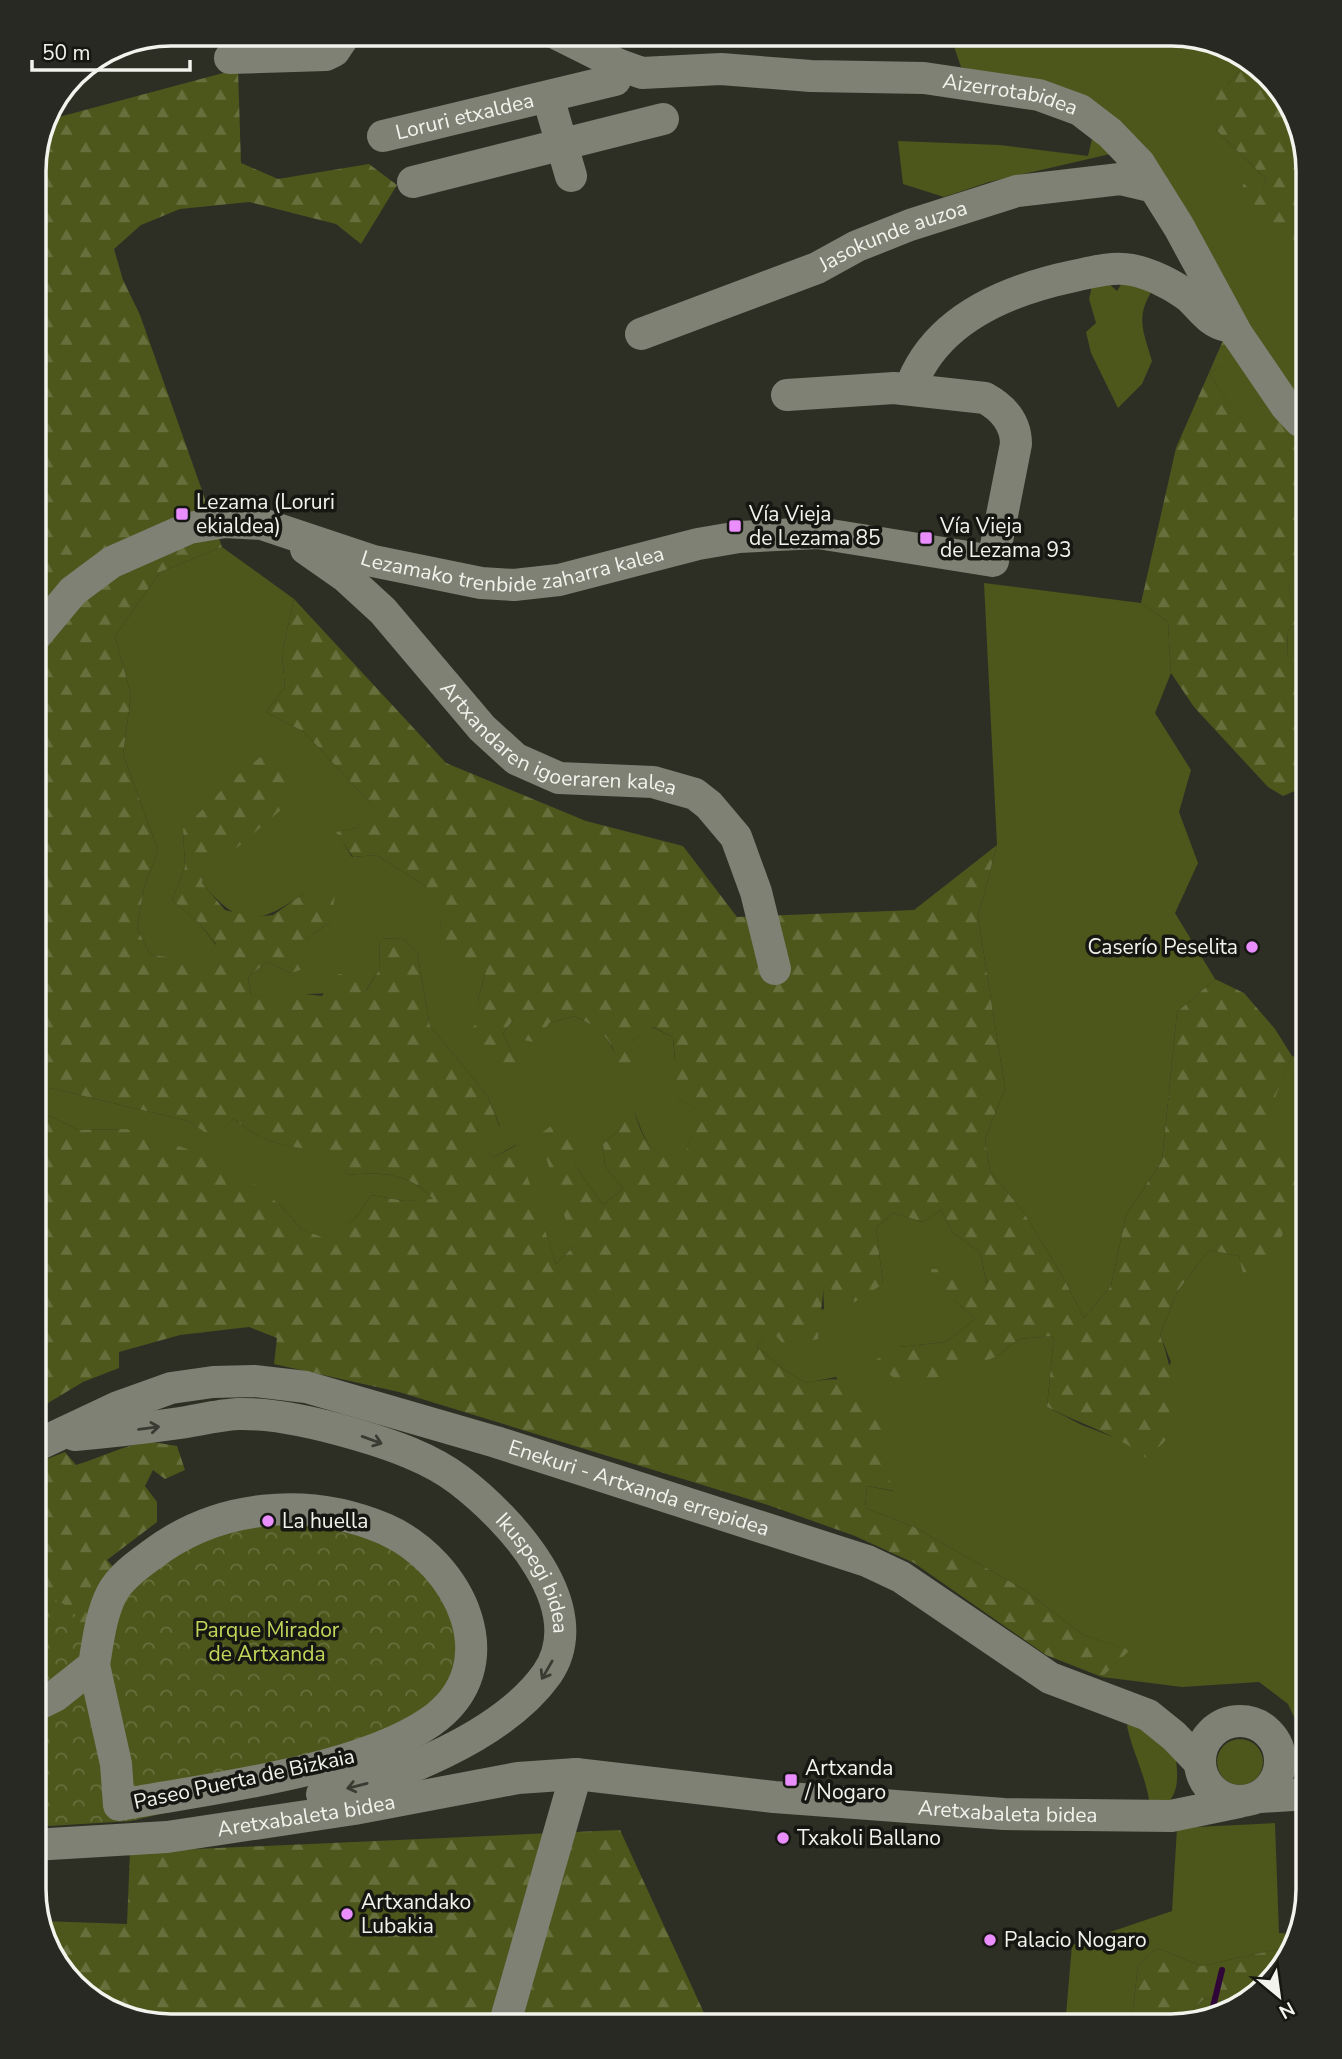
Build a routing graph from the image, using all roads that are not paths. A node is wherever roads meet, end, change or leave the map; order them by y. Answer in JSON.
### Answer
{"nodes":[{"id":1,"x":337,"y":46,"type":"edge"},
{"id":2,"x":581,"y":46,"type":"edge"},
{"id":3,"x":230,"y":58,"type":"dead end"},
{"id":4,"x":617,"y":64,"type":"junction"},
{"id":5,"x":548,"y":97,"type":"junction"},
{"id":6,"x":663,"y":119,"type":"dead end"},
{"id":7,"x":383,"y":136,"type":"dead end"},
{"id":8,"x":561,"y":146,"type":"junction"},
{"id":9,"x":571,"y":176,"type":"dead end"},
{"id":10,"x":413,"y":182,"type":"dead end"},
{"id":11,"x":1154,"y":187,"type":"junction"},
{"id":12,"x":1231,"y":326,"type":"junction"},
{"id":13,"x":641,"y":334,"type":"dead end"},
{"id":14,"x":910,"y":389,"type":"junction"},
{"id":15,"x":787,"y":395,"type":"dead end"},
{"id":16,"x":1296,"y":417,"type":"edge"},
{"id":17,"x":291,"y":533,"type":"junction"},
{"id":18,"x":46,"y":623,"type":"edge"},
{"id":19,"x":775,"y":969,"type":"dead end"},
{"id":20,"x":46,"y":1442,"type":"edge"},
{"id":21,"x":46,"y":1442,"type":"edge"},
{"id":22,"x":94,"y":1665,"type":"junction"},
{"id":23,"x":46,"y":1700,"type":"edge"},
{"id":24,"x":1138,"y":1709,"type":"junction"},
{"id":25,"x":1231,"y":1722,"type":"junction"},
{"id":26,"x":1278,"y":1747,"type":"junction"},
{"id":27,"x":1296,"y":1762,"type":"edge"},
{"id":28,"x":1200,"y":1764,"type":"junction"},
{"id":29,"x":576,"y":1774,"type":"junction"},
{"id":30,"x":1296,"y":1795,"type":"edge"},
{"id":31,"x":1249,"y":1799,"type":"junction"},
{"id":32,"x":1148,"y":1816,"type":"junction"},
{"id":33,"x":120,"y":1841,"type":"junction"},
{"id":34,"x":46,"y":1844,"type":"edge"},
{"id":35,"x":508,"y":2013,"type":"edge"}],
"edges":[{"from":1,"to":3,"type":"street"},
{"from":2,"to":4,"type":"street","name":"Aizerrotabidea"},
{"from":4,"to":5,"type":"street","name":"Loruri etxaldea"},
{"from":4,"to":11,"type":"street","name":"Aizerrotabidea"},
{"from":5,"to":7,"type":"street","name":"Loruri etxaldea"},
{"from":5,"to":8,"type":"street","name":"Loruri etxaldea"},
{"from":6,"to":8,"type":"street"},
{"from":8,"to":9,"type":"street","name":"Loruri etxaldea"},
{"from":8,"to":10,"type":"street"},
{"from":11,"to":12,"type":"street","name":"Aizerrotabidea"},
{"from":11,"to":13,"type":"street","name":"Jasokunde auzoa"},
{"from":12,"to":14,"type":"street"},
{"from":12,"to":16,"type":"street","name":"Aizerrotabidea"},
{"from":14,"to":15,"type":"street"},
{"from":14,"to":17,"type":"street","name":"Lezamako trenbide zaharra kalea"},
{"from":17,"to":18,"type":"street","name":"Lezamako trenbide zaharra kalea"},
{"from":17,"to":19,"type":"street","name":"Artxandaren igoeraren kalea"},
{"from":20,"to":24,"type":"street","name":"Enekuri - Artxanda errepidea"},
{"from":21,"to":33,"type":"street","name":"Ikuspegi bidea","one_way":true},
{"from":22,"to":22,"type":"street","name":"Paseo Puerta de Bizkaia"},
{"from":22,"to":23,"type":"street"},
{"from":24,"to":25,"type":"street"},
{"from":24,"to":28,"type":"street","name":"Enekuri - Artxanda errepidea"},
{"from":25,"to":26,"type":"street"},
{"from":25,"to":28,"type":"street"},
{"from":26,"to":27,"type":"street"},
{"from":26,"to":31,"type":"street"},
{"from":28,"to":31,"type":"street"},
{"from":28,"to":32,"type":"street","name":"Aretxabaleta bidea"},
{"from":29,"to":32,"type":"street","name":"Aretxabaleta bidea"},
{"from":29,"to":33,"type":"street","name":"Aretxabaleta bidea"},
{"from":29,"to":35,"type":"street"},
{"from":30,"to":31,"type":"street","name":"Aretxabaleta bidea"},
{"from":31,"to":32,"type":"street","name":"Aretxabaleta bidea"},
{"from":33,"to":34,"type":"street","name":"Aretxabaleta bidea"}]}
